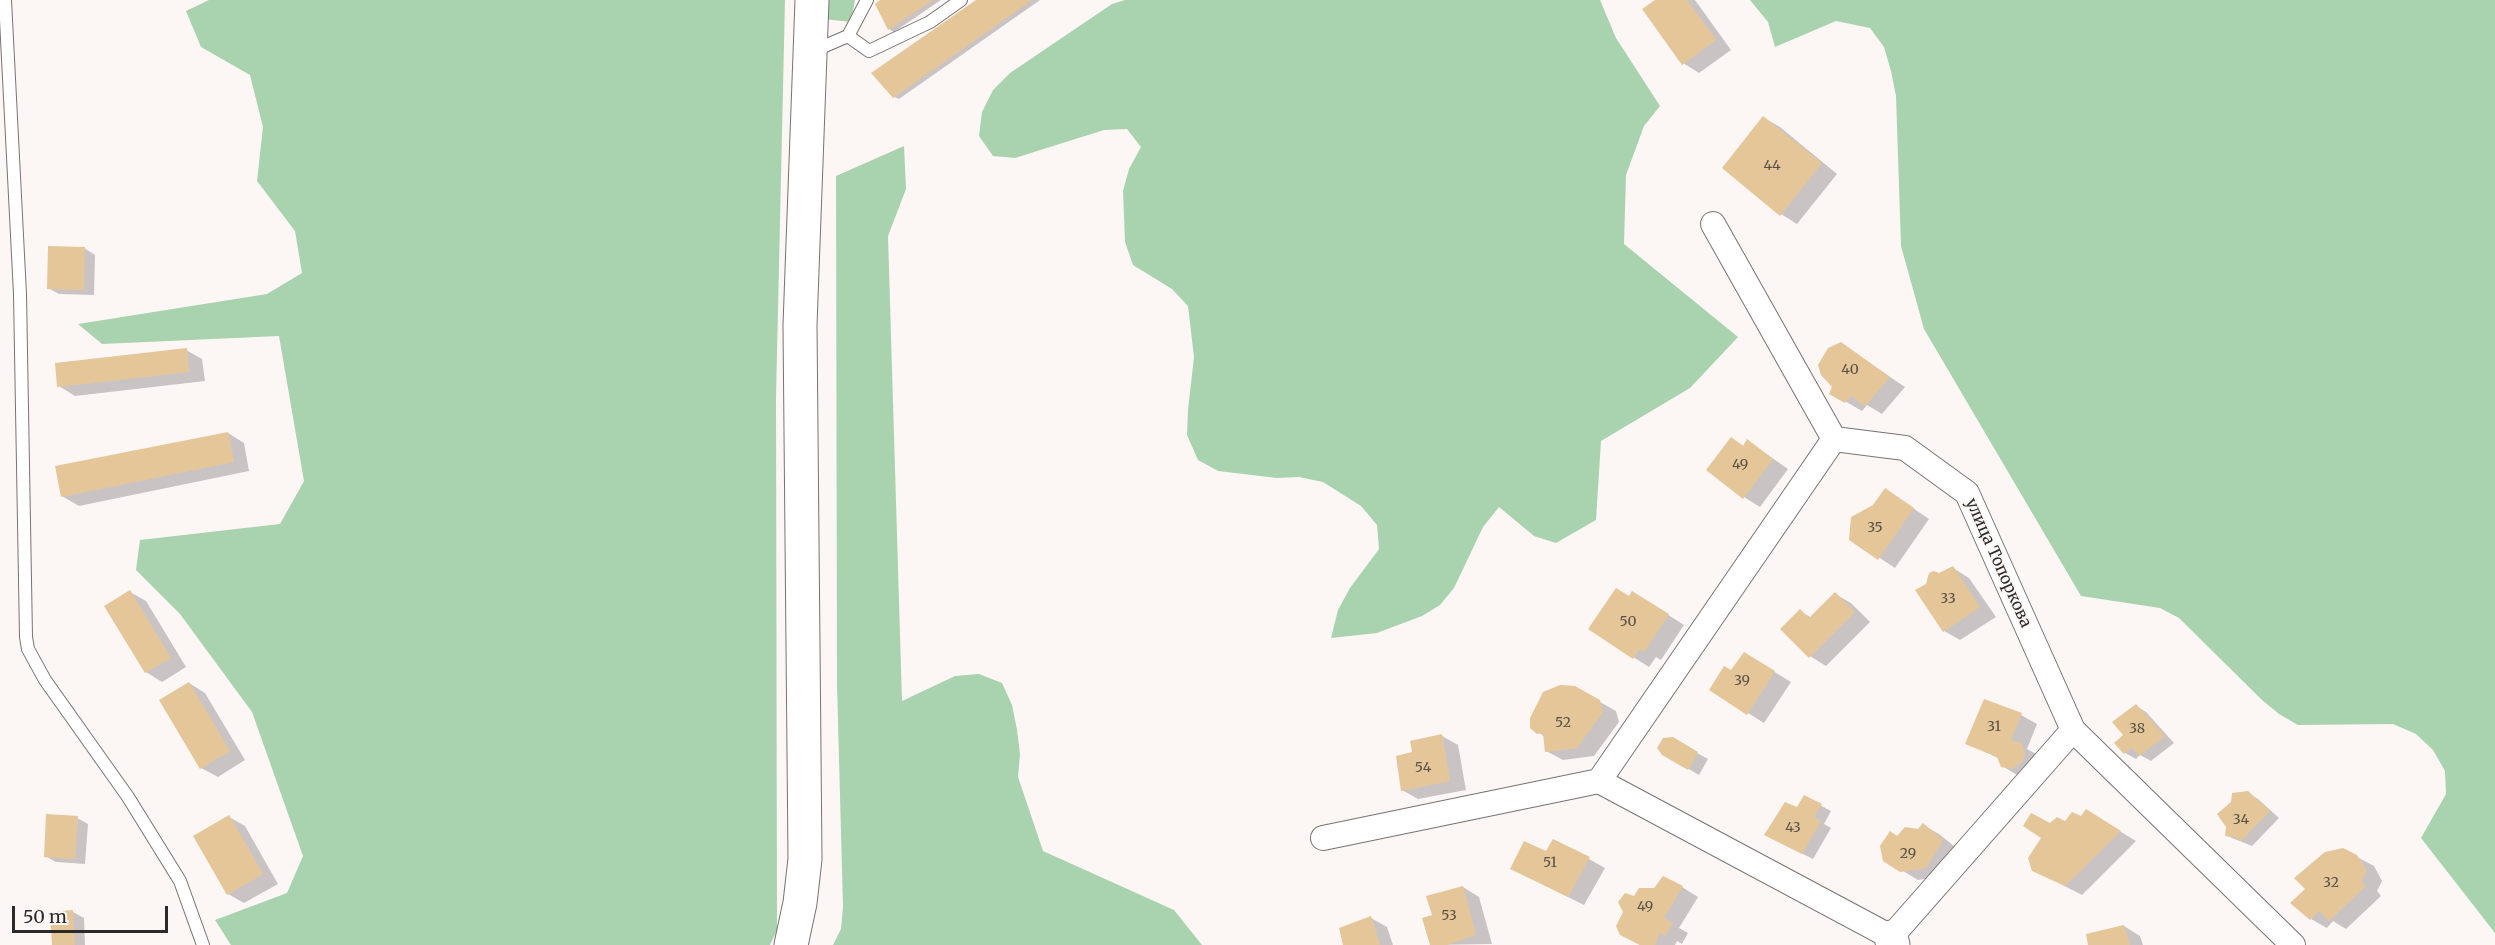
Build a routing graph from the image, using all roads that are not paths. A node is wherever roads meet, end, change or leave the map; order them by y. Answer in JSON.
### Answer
{"nodes":[{"id":1,"x":4,"y":0,"type":"edge"},
{"id":2,"x":812,"y":0,"type":"edge"},
{"id":3,"x":867,"y":0,"type":"edge"},
{"id":4,"x":961,"y":0,"type":"edge"},
{"id":5,"x":848,"y":36,"type":"junction"},
{"id":6,"x":809,"y":52,"type":"junction"},
{"id":7,"x":1713,"y":224,"type":"dead end"},
{"id":8,"x":1834,"y":439,"type":"junction"},
{"id":9,"x":2073,"y":730,"type":"junction"},
{"id":10,"x":1599,"y":782,"type":"junction"},
{"id":11,"x":1323,"y":838,"type":"dead end"},
{"id":12,"x":1892,"y":941,"type":"edge"},
{"id":13,"x":203,"y":945,"type":"edge"},
{"id":14,"x":791,"y":945,"type":"edge"},
{"id":15,"x":2293,"y":945,"type":"edge"}],
"edges":[{"from":1,"to":13,"type":"lane"},
{"from":2,"to":6,"type":"main road"},
{"from":3,"to":5,"type":"lane"},
{"from":4,"to":5,"type":"lane"},
{"from":5,"to":6,"type":"lane"},
{"from":6,"to":14,"type":"main road"},
{"from":7,"to":8,"type":"street"},
{"from":8,"to":9,"type":"street","name":"улица Топоркова"},
{"from":8,"to":10,"type":"street"},
{"from":9,"to":12,"type":"street"},
{"from":9,"to":15,"type":"street","name":"улица Топоркова"},
{"from":10,"to":11,"type":"street"},
{"from":10,"to":12,"type":"street"}]}
